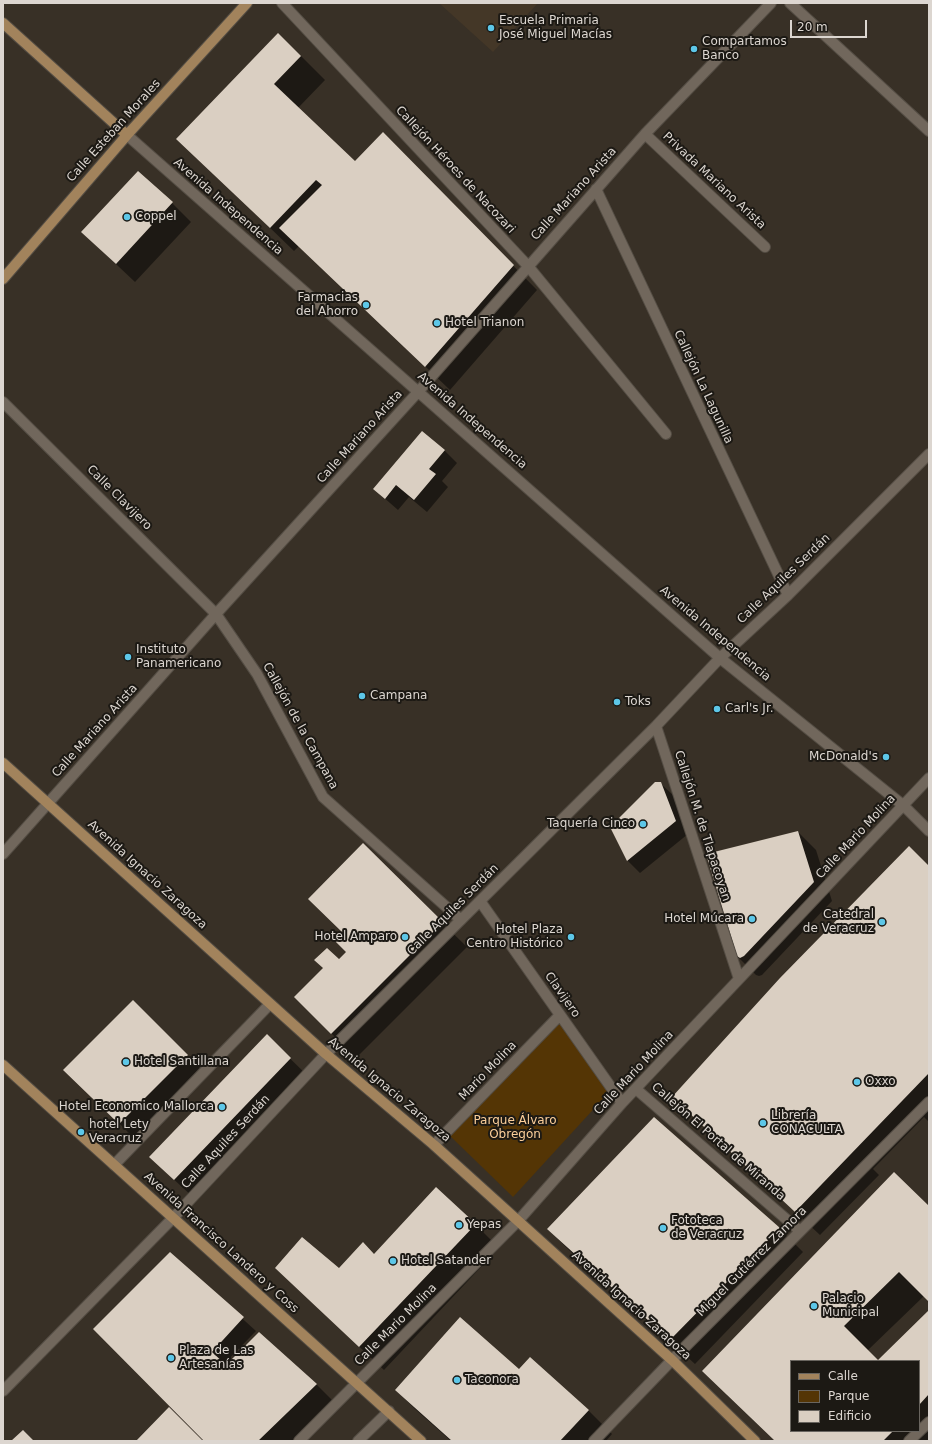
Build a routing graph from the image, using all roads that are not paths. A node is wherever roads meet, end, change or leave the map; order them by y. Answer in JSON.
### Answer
{"nodes":[{"id":1,"x":247,"y":3,"type":"edge"},
{"id":2,"x":282,"y":3,"type":"edge"},
{"id":3,"x":770,"y":3,"type":"edge"},
{"id":4,"x":790,"y":3,"type":"edge"},
{"id":5,"x":3,"y":23,"type":"edge"},
{"id":6,"x":929,"y":131,"type":"edge"},
{"id":7,"x":645,"y":134,"type":"junction"},
{"id":8,"x":127,"y":135,"type":"junction"},
{"id":9,"x":596,"y":189,"type":"junction"},
{"id":10,"x":765,"y":247,"type":"dead end"},
{"id":11,"x":528,"y":266,"type":"junction"},
{"id":12,"x":3,"y":279,"type":"edge"},
{"id":13,"x":418,"y":392,"type":"junction"},
{"id":14,"x":3,"y":402,"type":"edge"},
{"id":15,"x":666,"y":434,"type":"dead end"},
{"id":16,"x":929,"y":454,"type":"edge"},
{"id":17,"x":788,"y":595,"type":"junction"},
{"id":18,"x":216,"y":614,"type":"junction"},
{"id":19,"x":720,"y":658,"type":"junction"},
{"id":20,"x":656,"y":726,"type":"junction"},
{"id":21,"x":3,"y":763,"type":"edge"},
{"id":22,"x":929,"y":778,"type":"edge"},
{"id":23,"x":48,"y":804,"type":"junction"},
{"id":24,"x":904,"y":806,"type":"junction"},
{"id":25,"x":929,"y":831,"type":"edge"},
{"id":26,"x":3,"y":854,"type":"edge"},
{"id":27,"x":480,"y":901,"type":"junction"},
{"id":28,"x":461,"y":920,"type":"junction"},
{"id":29,"x":739,"y":979,"type":"junction"},
{"id":30,"x":270,"y":1004,"type":"junction"},
{"id":31,"x":560,"y":1015,"type":"junction"},
{"id":32,"x":326,"y":1054,"type":"junction"},
{"id":33,"x":3,"y":1065,"type":"edge"},
{"id":34,"x":636,"y":1089,"type":"junction"},
{"id":35,"x":929,"y":1102,"type":"edge"},
{"id":36,"x":622,"y":1103,"type":"junction"},
{"id":37,"x":434,"y":1145,"type":"junction"},
{"id":38,"x":114,"y":1164,"type":"junction"},
{"id":39,"x":173,"y":1218,"type":"junction"},
{"id":40,"x":518,"y":1221,"type":"junction"},
{"id":41,"x":800,"y":1231,"type":"junction"},
{"id":42,"x":672,"y":1360,"type":"junction"},
{"id":43,"x":356,"y":1383,"type":"junction"},
{"id":44,"x":3,"y":1391,"type":"edge"},
{"id":45,"x":389,"y":1411,"type":"junction"},
{"id":46,"x":929,"y":1422,"type":"edge"},
{"id":47,"x":920,"y":1431,"type":"edge"},
{"id":48,"x":919,"y":1432,"type":"edge"},
{"id":49,"x":416,"y":1440,"type":"edge"},
{"id":50,"x":299,"y":1441,"type":"edge"},
{"id":51,"x":358,"y":1441,"type":"edge"},
{"id":52,"x":594,"y":1441,"type":"edge"},
{"id":53,"x":755,"y":1441,"type":"edge"},
{"id":54,"x":910,"y":1441,"type":"edge"}],
"edges":[{"from":1,"to":8,"type":"main road","name":"Calle Esteban Morales"},
{"from":2,"to":11,"type":"street","name":"Callejón Héroes de Nacozari"},
{"from":3,"to":7,"type":"street","name":"Calle Mariano Arista"},
{"from":4,"to":6,"type":"street"},
{"from":5,"to":8,"type":"main road","name":"Avenida Independencia"},
{"from":7,"to":9,"type":"street","name":"Calle Mariano Arista"},
{"from":7,"to":10,"type":"street","name":"Privada Mariano Arista"},
{"from":8,"to":12,"type":"main road","name":"Calle Esteban Morales"},
{"from":8,"to":13,"type":"street","name":"Avenida Independencia"},
{"from":9,"to":11,"type":"street","name":"Calle Mariano Arista"},
{"from":9,"to":17,"type":"street","name":"Callejón La Lagunilla"},
{"from":11,"to":13,"type":"street","name":"Calle Mariano Arista"},
{"from":11,"to":15,"type":"street","name":"Callejón Héroes de Nacozari"},
{"from":13,"to":18,"type":"street","name":"Calle Mariano Arista"},
{"from":13,"to":19,"type":"street","name":"Avenida Independencia"},
{"from":14,"to":18,"type":"street","name":"Calle Clavijero"},
{"from":16,"to":17,"type":"street","name":"Calle Aquiles Serdán"},
{"from":17,"to":19,"type":"street","name":"Calle Aquiles Serdán"},
{"from":18,"to":23,"type":"street","name":"Calle Mariano Arista"},
{"from":18,"to":28,"type":"street","name":"Callejón de la Campana"},
{"from":19,"to":20,"type":"street","name":"Calle Aquiles Serdán"},
{"from":19,"to":24,"type":"street","name":"Avenida Independencia"},
{"from":20,"to":27,"type":"street","name":"Calle Aquiles Serdán"},
{"from":20,"to":29,"type":"street","name":"Callejón M. de Tlapacoyan"},
{"from":21,"to":23,"type":"main road","name":"Avenida Ignacio Zaragoza"},
{"from":22,"to":24,"type":"street","name":"Calle Mario Molina"},
{"from":23,"to":26,"type":"street","name":"Calle Mariano Arista"},
{"from":23,"to":30,"type":"main road","name":"Avenida Ignacio Zaragoza"},
{"from":24,"to":25,"type":"street","name":"Avenida Independencia"},
{"from":24,"to":29,"type":"street","name":"Calle Mario Molina"},
{"from":27,"to":28,"type":"street","name":"Calle Aquiles Serdán"},
{"from":27,"to":31,"type":"street","name":"Clavijero"},
{"from":28,"to":32,"type":"street","name":"Calle Aquiles Serdán"},
{"from":29,"to":34,"type":"street","name":"Calle Mario Molina"},
{"from":30,"to":32,"type":"main road","name":"Avenida Ignacio Zaragoza"},
{"from":30,"to":38,"type":"street"},
{"from":31,"to":36,"type":"street","name":"Clavijero"},
{"from":31,"to":37,"type":"street","name":"Mario Molina"},
{"from":32,"to":37,"type":"main road","name":"Avenida Ignacio Zaragoza"},
{"from":32,"to":39,"type":"street","name":"Calle Aquiles Serdán"},
{"from":33,"to":38,"type":"main road","name":"Avenida Francisco Landero y Coss"},
{"from":34,"to":36,"type":"street","name":"Calle Mario Molina"},
{"from":34,"to":41,"type":"street","name":"Callejón El Portal de Miranda"},
{"from":35,"to":41,"type":"street","name":"Miguel Gutiérrez Zamora"},
{"from":36,"to":40,"type":"street","name":"Calle Mario Molina"},
{"from":37,"to":40,"type":"main road","name":"Avenida Ignacio Zaragoza"},
{"from":38,"to":39,"type":"main road","name":"Avenida Francisco Landero y Coss"},
{"from":39,"to":43,"type":"main road","name":"Avenida Francisco Landero y Coss"},
{"from":39,"to":44,"type":"street","name":"Calle Aquiles Serdán"},
{"from":40,"to":42,"type":"main road","name":"Avenida Ignacio Zaragoza"},
{"from":40,"to":43,"type":"street","name":"Calle Mario Molina"},
{"from":41,"to":42,"type":"street","name":"Miguel Gutiérrez Zamora"},
{"from":42,"to":52,"type":"street","name":"Miguel Gutiérrez Zamora"},
{"from":42,"to":53,"type":"main road","name":"Avenida Ignacio Zaragoza"},
{"from":43,"to":45,"type":"main road","name":"Avenida Francisco Landero y Coss"},
{"from":43,"to":50,"type":"street","name":"Calle Mario Molina"},
{"from":45,"to":49,"type":"main road","name":"Avenida Francisco Landero y Coss"},
{"from":45,"to":51,"type":"street"},
{"from":46,"to":47,"type":"street"},
{"from":48,"to":54,"type":"street"}]}
